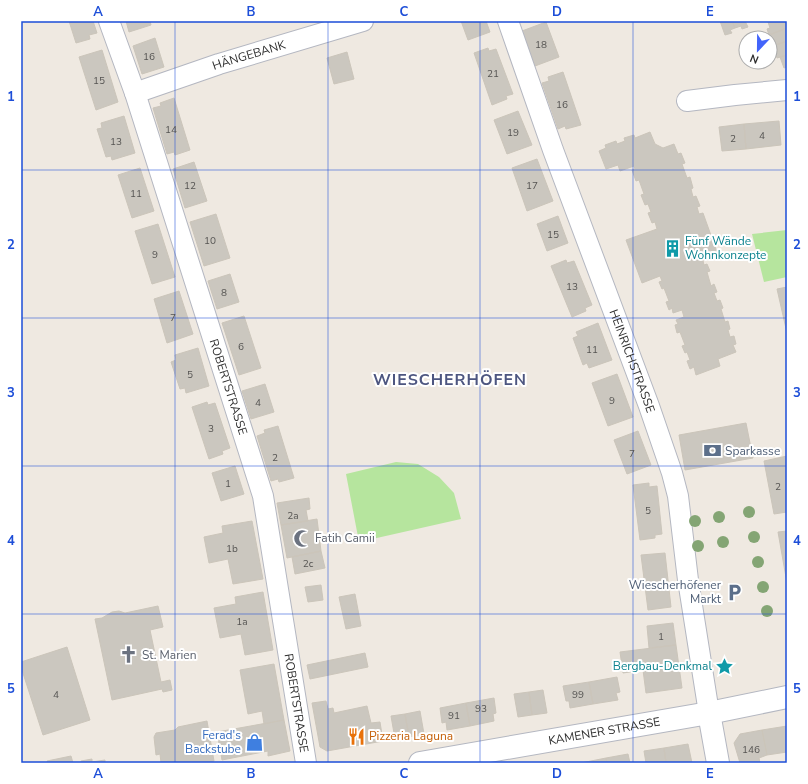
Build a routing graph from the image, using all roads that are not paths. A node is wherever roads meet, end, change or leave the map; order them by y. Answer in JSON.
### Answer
{"nodes":[{"id":1,"x":109,"y":21,"type":"edge"},
{"id":2,"x":363,"y":21,"type":"edge"},
{"id":3,"x":508,"y":21,"type":"edge"},
{"id":4,"x":787,"y":90,"type":"edge"},
{"id":5,"x":135,"y":93,"type":"junction"},
{"id":6,"x":687,"y":101,"type":"dead end"},
{"id":7,"x":787,"y":697,"type":"edge"},
{"id":8,"x":709,"y":713,"type":"junction"},
{"id":9,"x":306,"y":763,"type":"edge"},
{"id":10,"x":420,"y":763,"type":"edge"},
{"id":11,"x":718,"y":763,"type":"edge"}],
"edges":[{"from":1,"to":5,"type":"street","name":"ROBERTSTRASSE"},
{"from":2,"to":5,"type":"street","name":"HÄNGEBANK"},
{"from":3,"to":8,"type":"street","name":"HEINRICHSTRASSE"},
{"from":4,"to":6,"type":"street"},
{"from":5,"to":9,"type":"street","name":"ROBERTSTRASSE"},
{"from":7,"to":8,"type":"main road","name":"KAMENER STRASSE"},
{"from":8,"to":10,"type":"main road","name":"KAMENER STRASSE"},
{"from":8,"to":11,"type":"main road"}]}
